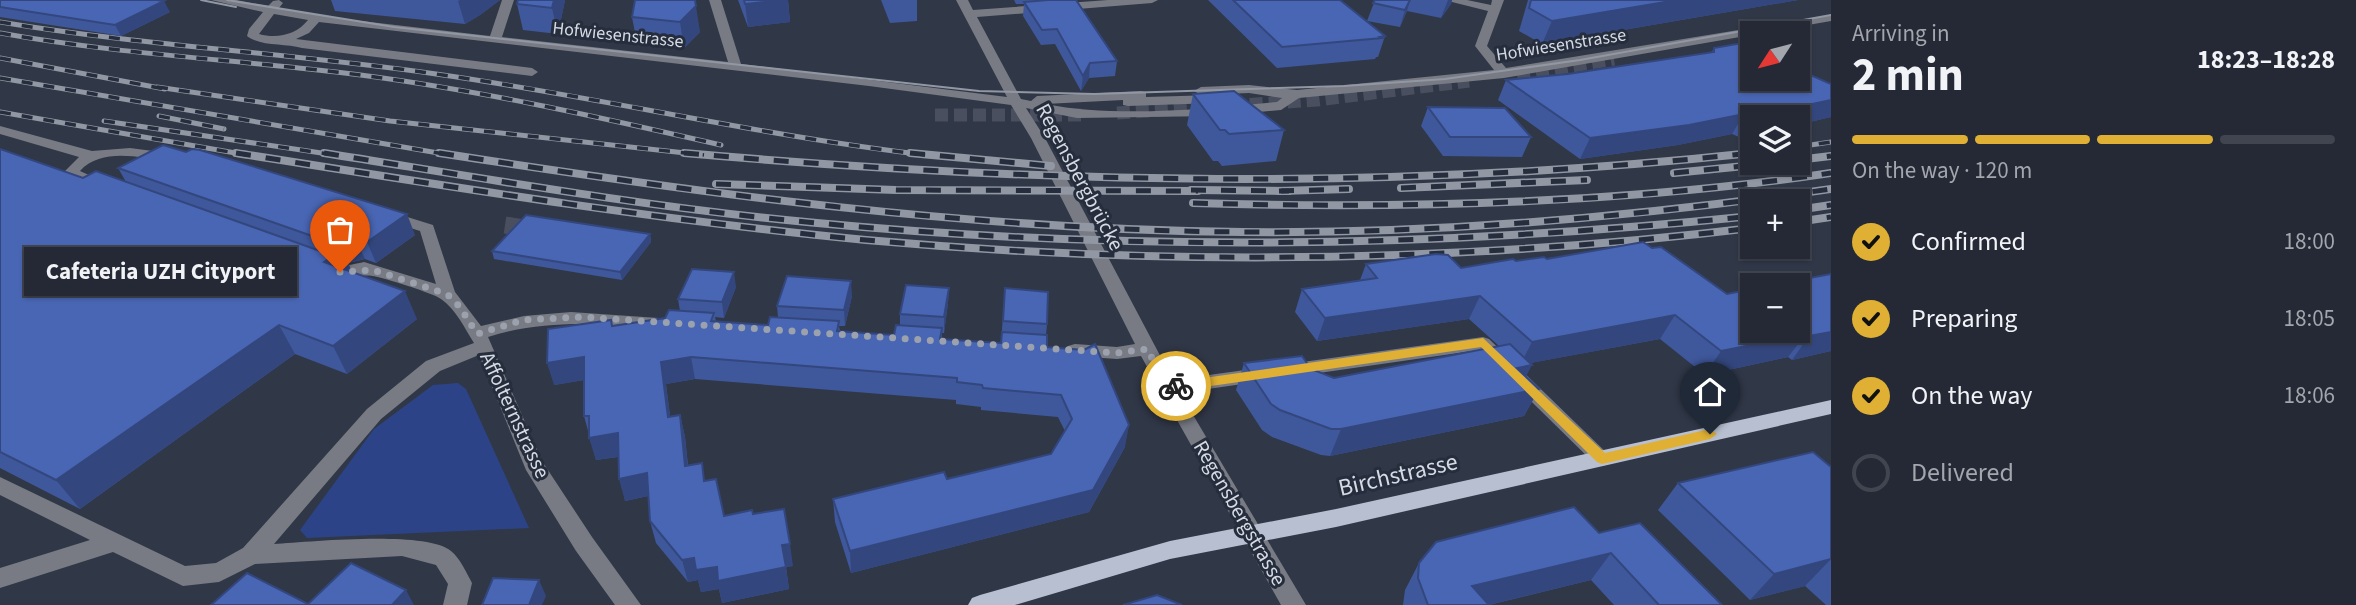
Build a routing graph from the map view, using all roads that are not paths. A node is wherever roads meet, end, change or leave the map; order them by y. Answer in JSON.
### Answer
{"nodes":[{"id":1,"x":217,"y":0,"type":"edge"},
{"id":2,"x":279,"y":0,"type":"edge"},
{"id":3,"x":509,"y":0,"type":"edge"},
{"id":4,"x":715,"y":0,"type":"edge"},
{"id":5,"x":962,"y":0,"type":"edge"},
{"id":6,"x":1152,"y":0,"type":"edge"},
{"id":7,"x":1450,"y":0,"type":"edge"},
{"id":8,"x":306,"y":1,"type":"edge"},
{"id":9,"x":1496,"y":4,"type":"edge"},
{"id":10,"x":269,"y":10,"type":"junction"},
{"id":11,"x":970,"y":14,"type":"junction"},
{"id":12,"x":315,"y":18,"type":"junction"},
{"id":13,"x":1831,"y":18,"type":"edge"},
{"id":14,"x":281,"y":38,"type":"junction"},
{"id":15,"x":1721,"y":38,"type":"junction"},
{"id":16,"x":495,"y":40,"type":"junction"},
{"id":17,"x":1740,"y":47,"type":"edge"},
{"id":18,"x":736,"y":67,"type":"junction"},
{"id":19,"x":532,"y":72,"type":"dead end"},
{"id":20,"x":1504,"y":74,"type":"junction"},
{"id":21,"x":1296,"y":94,"type":"junction"},
{"id":22,"x":1016,"y":102,"type":"junction"},
{"id":23,"x":0,"y":130,"type":"edge"},
{"id":24,"x":93,"y":156,"type":"junction"},
{"id":25,"x":186,"y":160,"type":"edge"},
{"id":26,"x":110,"y":189,"type":"edge"},
{"id":27,"x":377,"y":213,"type":"edge"},
{"id":28,"x":319,"y":258,"type":"edge"},
{"id":29,"x":1107,"y":272,"type":"joint"},
{"id":30,"x":447,"y":294,"type":"junction"},
{"id":31,"x":691,"y":325,"type":"edge"},
{"id":32,"x":481,"y":340,"type":"junction"},
{"id":33,"x":1062,"y":349,"type":"edge"},
{"id":34,"x":1147,"y":349,"type":"junction"},
{"id":35,"x":1168,"y":387,"type":"junction"},
{"id":36,"x":1831,"y":407,"type":"edge"},
{"id":37,"x":1602,"y":458,"type":"junction"},
{"id":38,"x":0,"y":485,"type":"edge"},
{"id":39,"x":1251,"y":535,"type":"junction"},
{"id":40,"x":112,"y":543,"type":"junction"},
{"id":41,"x":251,"y":555,"type":"junction"},
{"id":42,"x":0,"y":578,"type":"edge"},
{"id":43,"x":455,"y":605,"type":"edge"},
{"id":44,"x":629,"y":605,"type":"edge"},
{"id":45,"x":980,"y":605,"type":"edge"},
{"id":46,"x":1294,"y":605,"type":"edge"}],
"edges":[{"from":1,"to":10,"type":"street","name":"Hofwiesenstrasse"},
{"from":2,"to":10,"type":"street"},
{"from":3,"to":16,"type":"street"},
{"from":4,"to":18,"type":"street"},
{"from":5,"to":11,"type":"street"},
{"from":6,"to":11,"type":"street"},
{"from":7,"to":9,"type":"street"},
{"from":8,"to":12,"type":"street"},
{"from":9,"to":20,"type":"street"},
{"from":10,"to":12,"type":"street","name":"Hofwiesenstrasse"},
{"from":10,"to":14,"type":"street"},
{"from":11,"to":22,"type":"street"},
{"from":12,"to":14,"type":"street"},
{"from":12,"to":16,"type":"street","name":"Hofwiesenstrasse"},
{"from":13,"to":15,"type":"street","name":"Hofwiesenstrasse"},
{"from":14,"to":19,"type":"street"},
{"from":15,"to":17,"type":"street"},
{"from":15,"to":20,"type":"street","name":"Hofwiesenstrasse"},
{"from":16,"to":18,"type":"street","name":"Hofwiesenstrasse"},
{"from":18,"to":22,"type":"street","name":"Hofwiesenstrasse"},
{"from":20,"to":21,"type":"street","name":"Hofwiesenstrasse"},
{"from":21,"to":22,"type":"street","name":"Hofwiesenstrasse"},
{"from":21,"to":22,"type":"street","name":"Hofwiesenstrasse"},
{"from":22,"to":29,"type":"street","name":"Regensbergbrücke"},
{"from":23,"to":24,"type":"street"},
{"from":24,"to":25,"type":"street"},
{"from":24,"to":26,"type":"street"},
{"from":27,"to":30,"type":"street","name":"Affolternstrasse"},
{"from":28,"to":30,"type":"street"},
{"from":29,"to":34,"type":"street","name":"Regensbergstrasse"},
{"from":30,"to":32,"type":"street","name":"Affolternstrasse"},
{"from":31,"to":32,"type":"street"},
{"from":32,"to":41,"type":"street"},
{"from":32,"to":44,"type":"street","name":"Affolternstrasse"},
{"from":33,"to":34,"type":"street"},
{"from":34,"to":35,"type":"street","name":"Regensbergstrasse"},
{"from":35,"to":37,"type":"street"},
{"from":35,"to":39,"type":"street","name":"Regensbergstrasse"},
{"from":36,"to":37,"type":"main road","name":"Birchstrasse"},
{"from":37,"to":39,"type":"main road","name":"Birchstrasse"},
{"from":38,"to":40,"type":"street"},
{"from":39,"to":45,"type":"main road","name":"Birchstrasse"},
{"from":39,"to":46,"type":"street","name":"Regensbergstrasse"},
{"from":40,"to":41,"type":"street"},
{"from":40,"to":42,"type":"street"},
{"from":41,"to":43,"type":"street"}]}
